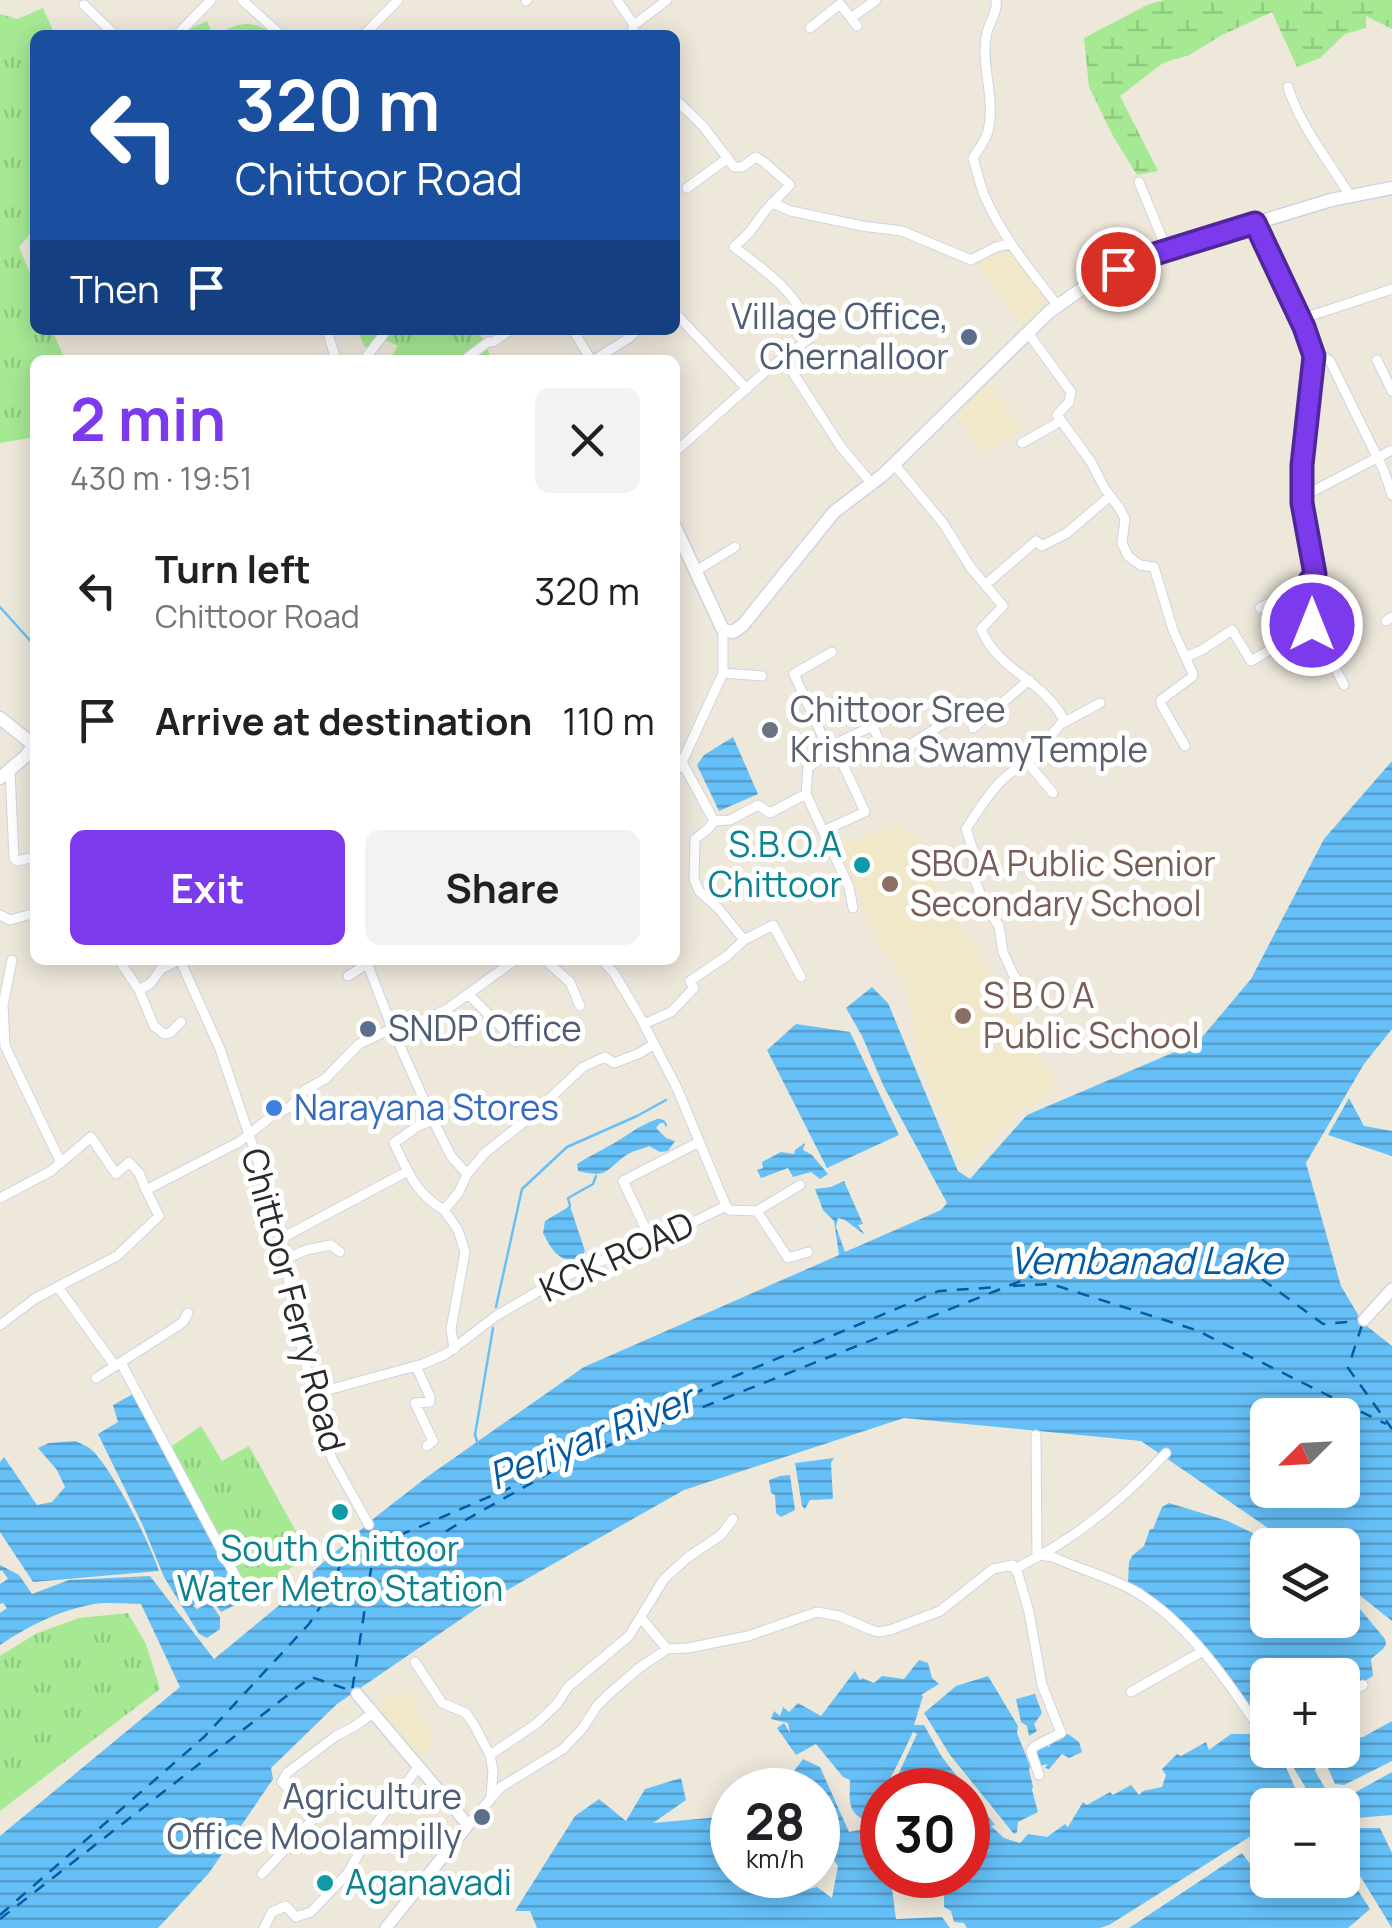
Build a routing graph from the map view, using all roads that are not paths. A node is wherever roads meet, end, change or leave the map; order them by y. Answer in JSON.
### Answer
{"nodes":[{"id":1,"x":211,"y":0,"type":"edge"},
{"id":2,"x":242,"y":0,"type":"edge"},
{"id":3,"x":398,"y":0,"type":"edge"},
{"id":4,"x":618,"y":0,"type":"edge"},
{"id":5,"x":667,"y":0,"type":"edge"},
{"id":6,"x":876,"y":0,"type":"edge"},
{"id":7,"x":996,"y":0,"type":"edge"},
{"id":8,"x":84,"y":5,"type":"dead end"},
{"id":9,"x":810,"y":28,"type":"dead end"},
{"id":10,"x":111,"y":30,"type":"edge"},
{"id":11,"x":182,"y":30,"type":"edge"},
{"id":12,"x":275,"y":30,"type":"edge"},
{"id":13,"x":369,"y":30,"type":"edge"},
{"id":14,"x":633,"y":30,"type":"edge"},
{"id":15,"x":1288,"y":87,"type":"dead end"},
{"id":16,"x":680,"y":103,"type":"edge"},
{"id":17,"x":728,"y":158,"type":"junction"},
{"id":18,"x":1139,"y":182,"type":"dead end"},
{"id":19,"x":688,"y":188,"type":"dead end"},
{"id":20,"x":1392,"y":188,"type":"edge"},
{"id":21,"x":1350,"y":196,"type":"junction"},
{"id":22,"x":772,"y":203,"type":"junction"},
{"id":23,"x":1255,"y":223,"type":"junction"},
{"id":24,"x":1011,"y":244,"type":"junction"},
{"id":25,"x":1168,"y":250,"type":"junction"},
{"id":26,"x":1392,"y":289,"type":"edge"},
{"id":27,"x":1058,"y":306,"type":"junction"},
{"id":28,"x":1299,"y":315,"type":"junction"},
{"id":29,"x":680,"y":318,"type":"edge"},
{"id":30,"x":1028,"y":333,"type":"junction"},
{"id":31,"x":383,"y":335,"type":"edge"},
{"id":32,"x":503,"y":335,"type":"edge"},
{"id":33,"x":632,"y":335,"type":"edge"},
{"id":34,"x":1310,"y":344,"type":"junction"},
{"id":35,"x":368,"y":355,"type":"edge"},
{"id":36,"x":471,"y":355,"type":"edge"},
{"id":37,"x":600,"y":355,"type":"edge"},
{"id":38,"x":784,"y":359,"type":"junction"},
{"id":39,"x":1377,"y":360,"type":"dead end"},
{"id":40,"x":747,"y":389,"type":"junction"},
{"id":41,"x":1392,"y":392,"type":"edge"},
{"id":42,"x":1061,"y":421,"type":"junction"},
{"id":43,"x":1022,"y":443,"type":"dead end"},
{"id":44,"x":680,"y":447,"type":"edge"},
{"id":45,"x":1392,"y":450,"type":"edge"},
{"id":46,"x":1376,"y":458,"type":"junction"},
{"id":47,"x":894,"y":464,"type":"junction"},
{"id":48,"x":872,"y":484,"type":"junction"},
{"id":49,"x":1392,"y":495,"type":"edge"},
{"id":50,"x":1110,"y":496,"type":"junction"},
{"id":51,"x":1302,"y":496,"type":"junction"},
{"id":52,"x":680,"y":537,"type":"edge"},
{"id":53,"x":735,"y":547,"type":"dead end"},
{"id":54,"x":696,"y":572,"type":"junction"},
{"id":55,"x":1309,"y":582,"type":"junction"},
{"id":56,"x":984,"y":585,"type":"junction"},
{"id":57,"x":1317,"y":600,"type":"junction"},
{"id":58,"x":1260,"y":608,"type":"dead end"},
{"id":59,"x":1333,"y":615,"type":"dead end"},
{"id":60,"x":1312,"y":625,"type":"junction"},
{"id":61,"x":723,"y":630,"type":"junction"},
{"id":62,"x":832,"y":652,"type":"dead end"},
{"id":63,"x":1185,"y":657,"type":"junction"},
{"id":64,"x":723,"y":673,"type":"junction"},
{"id":65,"x":762,"y":676,"type":"dead end"},
{"id":66,"x":1028,"y":680,"type":"junction"},
{"id":67,"x":1344,"y":686,"type":"dead end"},
{"id":68,"x":1100,"y":703,"type":"dead end"},
{"id":69,"x":960,"y":708,"type":"dead end"},
{"id":70,"x":0,"y":718,"type":"edge"},
{"id":71,"x":1064,"y":722,"type":"junction"},
{"id":72,"x":973,"y":728,"type":"dead end"},
{"id":73,"x":30,"y":743,"type":"edge"},
{"id":74,"x":1185,"y":746,"type":"dead end"},
{"id":75,"x":832,"y":749,"type":"junction"},
{"id":76,"x":30,"y":750,"type":"edge"},
{"id":77,"x":680,"y":756,"type":"edge"},
{"id":78,"x":680,"y":763,"type":"edge"},
{"id":79,"x":1028,"y":763,"type":"junction"},
{"id":80,"x":5,"y":774,"type":"edge"},
{"id":81,"x":1053,"y":793,"type":"dead end"},
{"id":82,"x":806,"y":794,"type":"junction"},
{"id":83,"x":714,"y":821,"type":"junction"},
{"id":84,"x":823,"y":832,"type":"junction"},
{"id":85,"x":30,"y":858,"type":"edge"},
{"id":86,"x":853,"y":908,"type":"dead end"},
{"id":87,"x":0,"y":915,"type":"edge"},
{"id":88,"x":28,"y":916,"type":"dead end"},
{"id":89,"x":744,"y":940,"type":"junction"},
{"id":90,"x":12,"y":960,"type":"dead end"},
{"id":91,"x":122,"y":965,"type":"edge"},
{"id":92,"x":169,"y":965,"type":"edge"},
{"id":93,"x":182,"y":965,"type":"edge"},
{"id":94,"x":363,"y":965,"type":"edge"},
{"id":95,"x":368,"y":965,"type":"edge"},
{"id":96,"x":508,"y":965,"type":"edge"},
{"id":97,"x":550,"y":965,"type":"edge"},
{"id":98,"x":607,"y":965,"type":"edge"},
{"id":99,"x":348,"y":976,"type":"dead end"},
{"id":100,"x":801,"y":977,"type":"dead end"},
{"id":101,"x":138,"y":990,"type":"junction"},
{"id":102,"x":469,"y":995,"type":"junction"},
{"id":103,"x":1034,"y":1002,"type":"dead end"},
{"id":104,"x":580,"y":1006,"type":"dead end"},
{"id":105,"x":181,"y":1022,"type":"dead end"},
{"id":106,"x":644,"y":1024,"type":"junction"},
{"id":107,"x":392,"y":1028,"type":"junction"},
{"id":108,"x":516,"y":1042,"type":"dead end"},
{"id":109,"x":654,"y":1044,"type":"junction"},
{"id":110,"x":433,"y":1120,"type":"junction"},
{"id":111,"x":249,"y":1134,"type":"junction"},
{"id":112,"x":700,"y":1142,"type":"junction"},
{"id":113,"x":62,"y":1163,"type":"junction"},
{"id":114,"x":408,"y":1171,"type":"junction"},
{"id":115,"x":467,"y":1174,"type":"junction"},
{"id":116,"x":800,"y":1185,"type":"dead end"},
{"id":117,"x":146,"y":1190,"type":"junction"},
{"id":118,"x":0,"y":1198,"type":"edge"},
{"id":119,"x":726,"y":1206,"type":"junction"},
{"id":120,"x":444,"y":1210,"type":"junction"},
{"id":121,"x":757,"y":1211,"type":"junction"},
{"id":122,"x":282,"y":1238,"type":"junction"},
{"id":123,"x":650,"y":1238,"type":"junction"},
{"id":124,"x":340,"y":1252,"type":"dead end"},
{"id":125,"x":808,"y":1252,"type":"dead end"},
{"id":126,"x":286,"y":1260,"type":"junction"},
{"id":127,"x":58,"y":1288,"type":"junction"},
{"id":128,"x":1391,"y":1294,"type":"edge"},
{"id":129,"x":188,"y":1314,"type":"dead end"},
{"id":130,"x":1364,"y":1320,"type":"dead end"},
{"id":131,"x":0,"y":1325,"type":"edge"},
{"id":132,"x":454,"y":1348,"type":"junction"},
{"id":133,"x":118,"y":1364,"type":"junction"},
{"id":134,"x":416,"y":1366,"type":"junction"},
{"id":135,"x":96,"y":1378,"type":"dead end"},
{"id":136,"x":313,"y":1394,"type":"junction"},
{"id":137,"x":1036,"y":1435,"type":"dead end"},
{"id":138,"x":427,"y":1446,"type":"dead end"},
{"id":139,"x":1166,"y":1453,"type":"dead end"},
{"id":140,"x":733,"y":1518,"type":"dead end"},
{"id":141,"x":369,"y":1525,"type":"dead end"},
{"id":142,"x":1039,"y":1556,"type":"junction"},
{"id":143,"x":1015,"y":1569,"type":"junction"},
{"id":144,"x":244,"y":1592,"type":"dead end"},
{"id":145,"x":642,"y":1618,"type":"junction"},
{"id":146,"x":667,"y":1649,"type":"junction"},
{"id":147,"x":1203,"y":1652,"type":"junction"},
{"id":148,"x":416,"y":1662,"type":"dead end"},
{"id":149,"x":1363,"y":1685,"type":"dead end"},
{"id":150,"x":1360,"y":1687,"type":"edge"},
{"id":151,"x":1131,"y":1692,"type":"dead end"},
{"id":152,"x":357,"y":1694,"type":"dead end"},
{"id":153,"x":373,"y":1713,"type":"junction"},
{"id":154,"x":1250,"y":1716,"type":"edge"},
{"id":155,"x":490,"y":1755,"type":"junction"},
{"id":156,"x":419,"y":1766,"type":"junction"},
{"id":157,"x":1039,"y":1775,"type":"dead end"},
{"id":158,"x":490,"y":1798,"type":"junction"},
{"id":159,"x":468,"y":1825,"type":"junction"},
{"id":160,"x":376,"y":1830,"type":"junction"},
{"id":161,"x":389,"y":1842,"type":"dead end"},
{"id":162,"x":262,"y":1874,"type":"dead end"},
{"id":163,"x":264,"y":1928,"type":"edge"},
{"id":164,"x":386,"y":1928,"type":"edge"}],
"edges":[{"from":1,"to":11,"type":"street"},
{"from":2,"to":12,"type":"street"},
{"from":3,"to":13,"type":"street"},
{"from":4,"to":14,"type":"street"},
{"from":5,"to":14,"type":"street"},
{"from":6,"to":9,"type":"street"},
{"from":7,"to":24,"type":"street"},
{"from":8,"to":10,"type":"street"},
{"from":15,"to":21,"type":"street"},
{"from":16,"to":17,"type":"street"},
{"from":17,"to":19,"type":"street"},
{"from":17,"to":22,"type":"street"},
{"from":18,"to":25,"type":"street"},
{"from":20,"to":21,"type":"main road"},
{"from":21,"to":23,"type":"main road"},
{"from":22,"to":24,"type":"street"},
{"from":22,"to":38,"type":"street"},
{"from":23,"to":25,"type":"main road"},
{"from":23,"to":28,"type":"street"},
{"from":24,"to":27,"type":"street"},
{"from":25,"to":27,"type":"main road"},
{"from":26,"to":28,"type":"street"},
{"from":27,"to":30,"type":"main road"},
{"from":28,"to":34,"type":"street"},
{"from":29,"to":40,"type":"street"},
{"from":30,"to":42,"type":"street"},
{"from":30,"to":47,"type":"main road"},
{"from":31,"to":35,"type":"street"},
{"from":32,"to":36,"type":"street"},
{"from":33,"to":37,"type":"street"},
{"from":34,"to":46,"type":"street"},
{"from":34,"to":51,"type":"street"},
{"from":38,"to":40,"type":"street"},
{"from":38,"to":48,"type":"street"},
{"from":39,"to":41,"type":"street"},
{"from":40,"to":44,"type":"street"},
{"from":42,"to":43,"type":"street"},
{"from":42,"to":50,"type":"street"},
{"from":45,"to":46,"type":"street"},
{"from":46,"to":49,"type":"street"},
{"from":46,"to":51,"type":"street"},
{"from":47,"to":48,"type":"main road"},
{"from":47,"to":56,"type":"street"},
{"from":48,"to":61,"type":"main road"},
{"from":50,"to":56,"type":"street"},
{"from":50,"to":63,"type":"street"},
{"from":51,"to":55,"type":"street"},
{"from":52,"to":54,"type":"main road"},
{"from":53,"to":54,"type":"street"},
{"from":54,"to":61,"type":"main road"},
{"from":55,"to":57,"type":"street"},
{"from":55,"to":58,"type":"street"},
{"from":56,"to":66,"type":"street"},
{"from":57,"to":59,"type":"street"},
{"from":57,"to":60,"type":"street"},
{"from":60,"to":63,"type":"street"},
{"from":60,"to":67,"type":"street"},
{"from":61,"to":64,"type":"street"},
{"from":62,"to":75,"type":"street"},
{"from":63,"to":74,"type":"street"},
{"from":64,"to":65,"type":"street"},
{"from":64,"to":77,"type":"street"},
{"from":66,"to":71,"type":"street"},
{"from":66,"to":72,"type":"street"},
{"from":68,"to":71,"type":"street"},
{"from":69,"to":75,"type":"street"},
{"from":70,"to":73,"type":"main road"},
{"from":71,"to":79,"type":"street"},
{"from":75,"to":82,"type":"street"},
{"from":75,"to":84,"type":"street"},
{"from":76,"to":80,"type":"main road"},
{"from":78,"to":83,"type":"street"},
{"from":79,"to":81,"type":"street"},
{"from":79,"to":103,"type":"street"},
{"from":80,"to":85,"type":"street"},
{"from":82,"to":83,"type":"street"},
{"from":82,"to":84,"type":"street"},
{"from":83,"to":89,"type":"street"},
{"from":84,"to":86,"type":"street"},
{"from":87,"to":88,"type":"street"},
{"from":89,"to":100,"type":"street"},
{"from":89,"to":106,"type":"street"},
{"from":90,"to":113,"type":"street"},
{"from":91,"to":101,"type":"street"},
{"from":92,"to":101,"type":"street"},
{"from":93,"to":111,"type":"street","name":"Chittoor Ferry Road"},
{"from":94,"to":99,"type":"street"},
{"from":95,"to":107,"type":"street"},
{"from":96,"to":102,"type":"street"},
{"from":97,"to":104,"type":"street"},
{"from":98,"to":106,"type":"street","name":"KCK ROAD"},
{"from":101,"to":105,"type":"street"},
{"from":102,"to":107,"type":"street"},
{"from":102,"to":108,"type":"street"},
{"from":106,"to":109,"type":"street","name":"KCK ROAD"},
{"from":107,"to":110,"type":"street"},
{"from":107,"to":111,"type":"street"},
{"from":109,"to":112,"type":"street","name":"KCK ROAD"},
{"from":109,"to":115,"type":"street"},
{"from":110,"to":114,"type":"street"},
{"from":110,"to":115,"type":"street"},
{"from":111,"to":117,"type":"street"},
{"from":111,"to":122,"type":"street","name":"Chittoor Ferry Road"},
{"from":112,"to":119,"type":"street","name":"KCK ROAD"},
{"from":112,"to":123,"type":"street"},
{"from":113,"to":117,"type":"street"},
{"from":113,"to":118,"type":"street"},
{"from":114,"to":120,"type":"street"},
{"from":114,"to":122,"type":"street"},
{"from":115,"to":120,"type":"street"},
{"from":116,"to":121,"type":"street"},
{"from":117,"to":127,"type":"street"},
{"from":119,"to":121,"type":"street"},
{"from":119,"to":123,"type":"street","name":"KCK ROAD"},
{"from":120,"to":132,"type":"street"},
{"from":121,"to":125,"type":"street"},
{"from":122,"to":126,"type":"street","name":"Chittoor Ferry Road"},
{"from":123,"to":132,"type":"street","name":"KCK ROAD"},
{"from":124,"to":126,"type":"street"},
{"from":126,"to":136,"type":"street","name":"Chittoor Ferry Road"},
{"from":127,"to":131,"type":"street"},
{"from":127,"to":133,"type":"street"},
{"from":128,"to":130,"type":"street"},
{"from":129,"to":133,"type":"street"},
{"from":132,"to":134,"type":"street","name":"KCK ROAD"},
{"from":133,"to":135,"type":"street"},
{"from":133,"to":144,"type":"street"},
{"from":134,"to":136,"type":"street","name":"KCK ROAD"},
{"from":134,"to":138,"type":"street"},
{"from":136,"to":141,"type":"street","name":"Chittoor Ferry Road"},
{"from":137,"to":142,"type":"street"},
{"from":139,"to":142,"type":"street"},
{"from":140,"to":145,"type":"street"},
{"from":142,"to":143,"type":"street"},
{"from":142,"to":147,"type":"street"},
{"from":143,"to":146,"type":"street"},
{"from":143,"to":157,"type":"street"},
{"from":145,"to":146,"type":"street"},
{"from":145,"to":155,"type":"street"},
{"from":146,"to":158,"type":"street"},
{"from":147,"to":151,"type":"street"},
{"from":147,"to":154,"type":"street"},
{"from":148,"to":155,"type":"street"},
{"from":149,"to":150,"type":"street"},
{"from":152,"to":153,"type":"street"},
{"from":153,"to":156,"type":"street"},
{"from":153,"to":162,"type":"street"},
{"from":155,"to":158,"type":"street"},
{"from":156,"to":159,"type":"street"},
{"from":156,"to":160,"type":"street"},
{"from":158,"to":159,"type":"street"},
{"from":159,"to":164,"type":"street"},
{"from":160,"to":161,"type":"street"},
{"from":160,"to":163,"type":"street"}]}
